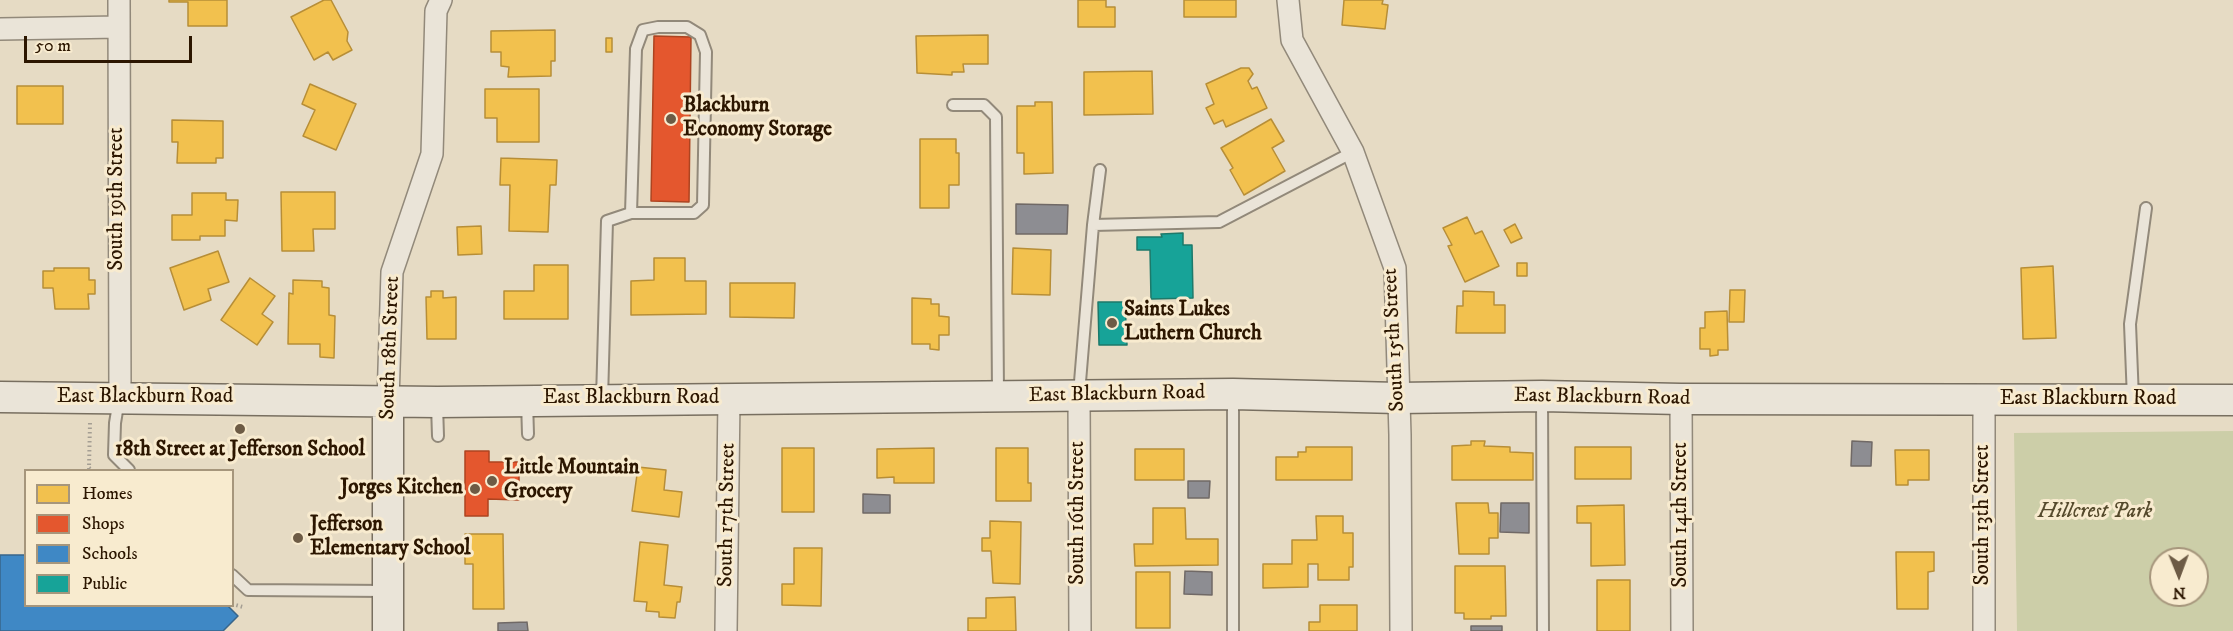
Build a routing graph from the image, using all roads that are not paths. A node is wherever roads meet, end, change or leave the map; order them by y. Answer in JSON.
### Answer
{"nodes":[{"id":1,"x":119,"y":0,"type":"edge"},
{"id":2,"x":441,"y":0,"type":"edge"},
{"id":3,"x":1288,"y":0,"type":"edge"},
{"id":4,"x":119,"y":27,"type":"junction"},
{"id":5,"x":0,"y":29,"type":"edge"},
{"id":6,"x":953,"y":105,"type":"dead end"},
{"id":7,"x":1353,"y":152,"type":"junction"},
{"id":8,"x":1100,"y":170,"type":"dead end"},
{"id":9,"x":2146,"y":208,"type":"dead end"},
{"id":10,"x":631,"y":213,"type":"junction"},
{"id":11,"x":1093,"y":225,"type":"junction"},
{"id":12,"x":1233,"y":394,"type":"junction"},
{"id":13,"x":998,"y":396,"type":"junction"},
{"id":14,"x":1079,"y":396,"type":"junction"},
{"id":15,"x":1542,"y":396,"type":"junction"},
{"id":16,"x":0,"y":397,"type":"edge"},
{"id":17,"x":120,"y":397,"type":"junction"},
{"id":18,"x":729,"y":398,"type":"junction"},
{"id":19,"x":1398,"y":398,"type":"junction"},
{"id":20,"x":602,"y":399,"type":"junction"},
{"id":21,"x":1681,"y":399,"type":"junction"},
{"id":22,"x":527,"y":400,"type":"junction"},
{"id":23,"x":1984,"y":400,"type":"junction"},
{"id":24,"x":2133,"y":400,"type":"junction"},
{"id":25,"x":2233,"y":400,"type":"edge"},
{"id":26,"x":388,"y":401,"type":"junction"},
{"id":27,"x":437,"y":402,"type":"junction"},
{"id":28,"x":528,"y":434,"type":"dead end"},
{"id":29,"x":438,"y":436,"type":"dead end"},
{"id":30,"x":127,"y":469,"type":"edge"},
{"id":31,"x":234,"y":577,"type":"edge"},
{"id":32,"x":388,"y":591,"type":"junction"},
{"id":33,"x":388,"y":631,"type":"edge"},
{"id":34,"x":726,"y":631,"type":"edge"},
{"id":35,"x":1080,"y":631,"type":"edge"},
{"id":36,"x":1233,"y":631,"type":"edge"},
{"id":37,"x":1401,"y":631,"type":"edge"},
{"id":38,"x":1543,"y":631,"type":"edge"},
{"id":39,"x":1682,"y":631,"type":"edge"},
{"id":40,"x":1984,"y":631,"type":"edge"}],
"edges":[{"from":1,"to":4,"type":"street","name":"South 19th Street"},
{"from":2,"to":26,"type":"street","name":"South 18th Street"},
{"from":3,"to":7,"type":"street","name":"South 15th Street"},
{"from":4,"to":5,"type":"street"},
{"from":4,"to":17,"type":"street","name":"South 19th Street"},
{"from":6,"to":13,"type":"lane"},
{"from":7,"to":11,"type":"lane"},
{"from":7,"to":19,"type":"street","name":"South 15th Street"},
{"from":8,"to":11,"type":"lane"},
{"from":9,"to":24,"type":"lane"},
{"from":10,"to":10,"type":"lane"},
{"from":10,"to":20,"type":"lane"},
{"from":11,"to":14,"type":"lane"},
{"from":12,"to":14,"type":"street","name":"East Blackburn Road"},
{"from":12,"to":19,"type":"street","name":"East Blackburn Road"},
{"from":12,"to":36,"type":"lane"},
{"from":13,"to":14,"type":"street","name":"East Blackburn Road"},
{"from":13,"to":18,"type":"street","name":"East Blackburn Road"},
{"from":14,"to":35,"type":"street","name":"South 16th Street"},
{"from":15,"to":19,"type":"street","name":"East Blackburn Road"},
{"from":15,"to":21,"type":"street","name":"East Blackburn Road"},
{"from":15,"to":38,"type":"lane"},
{"from":16,"to":17,"type":"street","name":"East Blackburn Road"},
{"from":17,"to":26,"type":"street","name":"East Blackburn Road"},
{"from":17,"to":30,"type":"lane"},
{"from":18,"to":20,"type":"street","name":"East Blackburn Road"},
{"from":18,"to":34,"type":"street","name":"South 17th Street"},
{"from":19,"to":37,"type":"street","name":"South 15th Street"},
{"from":20,"to":22,"type":"street","name":"East Blackburn Road"},
{"from":21,"to":23,"type":"street","name":"East Blackburn Road"},
{"from":21,"to":39,"type":"street","name":"South 14th Street"},
{"from":22,"to":27,"type":"street","name":"East Blackburn Road"},
{"from":22,"to":28,"type":"lane"},
{"from":23,"to":24,"type":"street","name":"East Blackburn Road"},
{"from":23,"to":40,"type":"street","name":"South 13th Street"},
{"from":24,"to":25,"type":"street","name":"East Blackburn Road"},
{"from":26,"to":27,"type":"street","name":"East Blackburn Road"},
{"from":26,"to":32,"type":"street","name":"South 18th Street"},
{"from":27,"to":29,"type":"lane"},
{"from":31,"to":32,"type":"lane"},
{"from":32,"to":33,"type":"street","name":"South 18th Street"}]}
